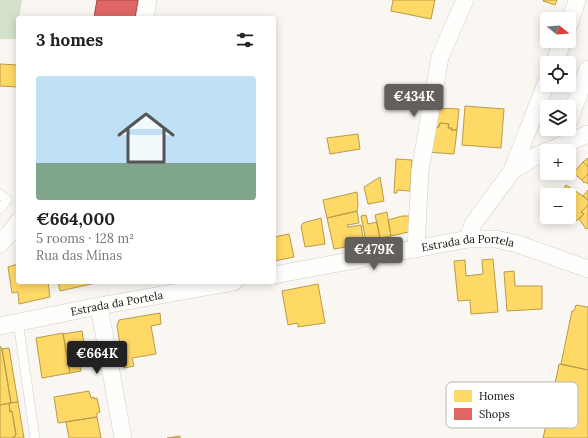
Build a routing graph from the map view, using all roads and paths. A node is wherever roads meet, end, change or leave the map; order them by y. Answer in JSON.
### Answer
{"nodes":[{"id":1,"x":148,"y":0,"type":"edge"},
{"id":2,"x":465,"y":0,"type":"edge"},
{"id":3,"x":577,"y":0,"type":"edge"},
{"id":4,"x":573,"y":12,"type":"edge"},
{"id":5,"x":146,"y":16,"type":"edge"},
{"id":6,"x":588,"y":69,"type":"edge"},
{"id":7,"x":543,"y":92,"type":"edge"},
{"id":8,"x":576,"y":102,"type":"edge"},
{"id":9,"x":588,"y":134,"type":"edge"},
{"id":10,"x":564,"y":144,"type":"edge"},
{"id":11,"x":540,"y":154,"type":"edge"},
{"id":12,"x":512,"y":171,"type":"junction"},
{"id":13,"x":0,"y":194,"type":"edge"},
{"id":14,"x":0,"y":209,"type":"edge"},
{"id":15,"x":16,"y":225,"type":"edge"},
{"id":16,"x":468,"y":239,"type":"junction"},
{"id":17,"x":0,"y":244,"type":"edge"},
{"id":18,"x":416,"y":249,"type":"junction"},
{"id":19,"x":588,"y":269,"type":"edge"},
{"id":20,"x":276,"y":275,"type":"edge"},
{"id":21,"x":223,"y":284,"type":"edge"},
{"id":22,"x":100,"y":306,"type":"junction"},
{"id":23,"x":18,"y":322,"type":"junction"},
{"id":24,"x":0,"y":326,"type":"edge"},
{"id":25,"x":35,"y":438,"type":"edge"},
{"id":26,"x":123,"y":438,"type":"edge"}],
"edges":[{"from":1,"to":5,"type":"street"},
{"from":2,"to":18,"type":"street"},
{"from":3,"to":4,"type":"street"},
{"from":6,"to":8,"type":"street"},
{"from":7,"to":12,"type":"street"},
{"from":9,"to":10,"type":"street"},
{"from":11,"to":12,"type":"street"},
{"from":12,"to":16,"type":"street"},
{"from":13,"to":14,"type":"lane"},
{"from":15,"to":17,"type":"street"},
{"from":16,"to":18,"type":"street","name":"Estrada da Portela"},
{"from":16,"to":19,"type":"street","name":"Estrada da Portela"},
{"from":18,"to":20,"type":"street","name":"Estrada da Portela"},
{"from":21,"to":22,"type":"street","name":"Estrada da Portela"},
{"from":22,"to":23,"type":"street","name":"Estrada da Portela"},
{"from":22,"to":26,"type":"street"},
{"from":23,"to":24,"type":"street","name":"Estrada da Portela"},
{"from":23,"to":25,"type":"lane"}]}
